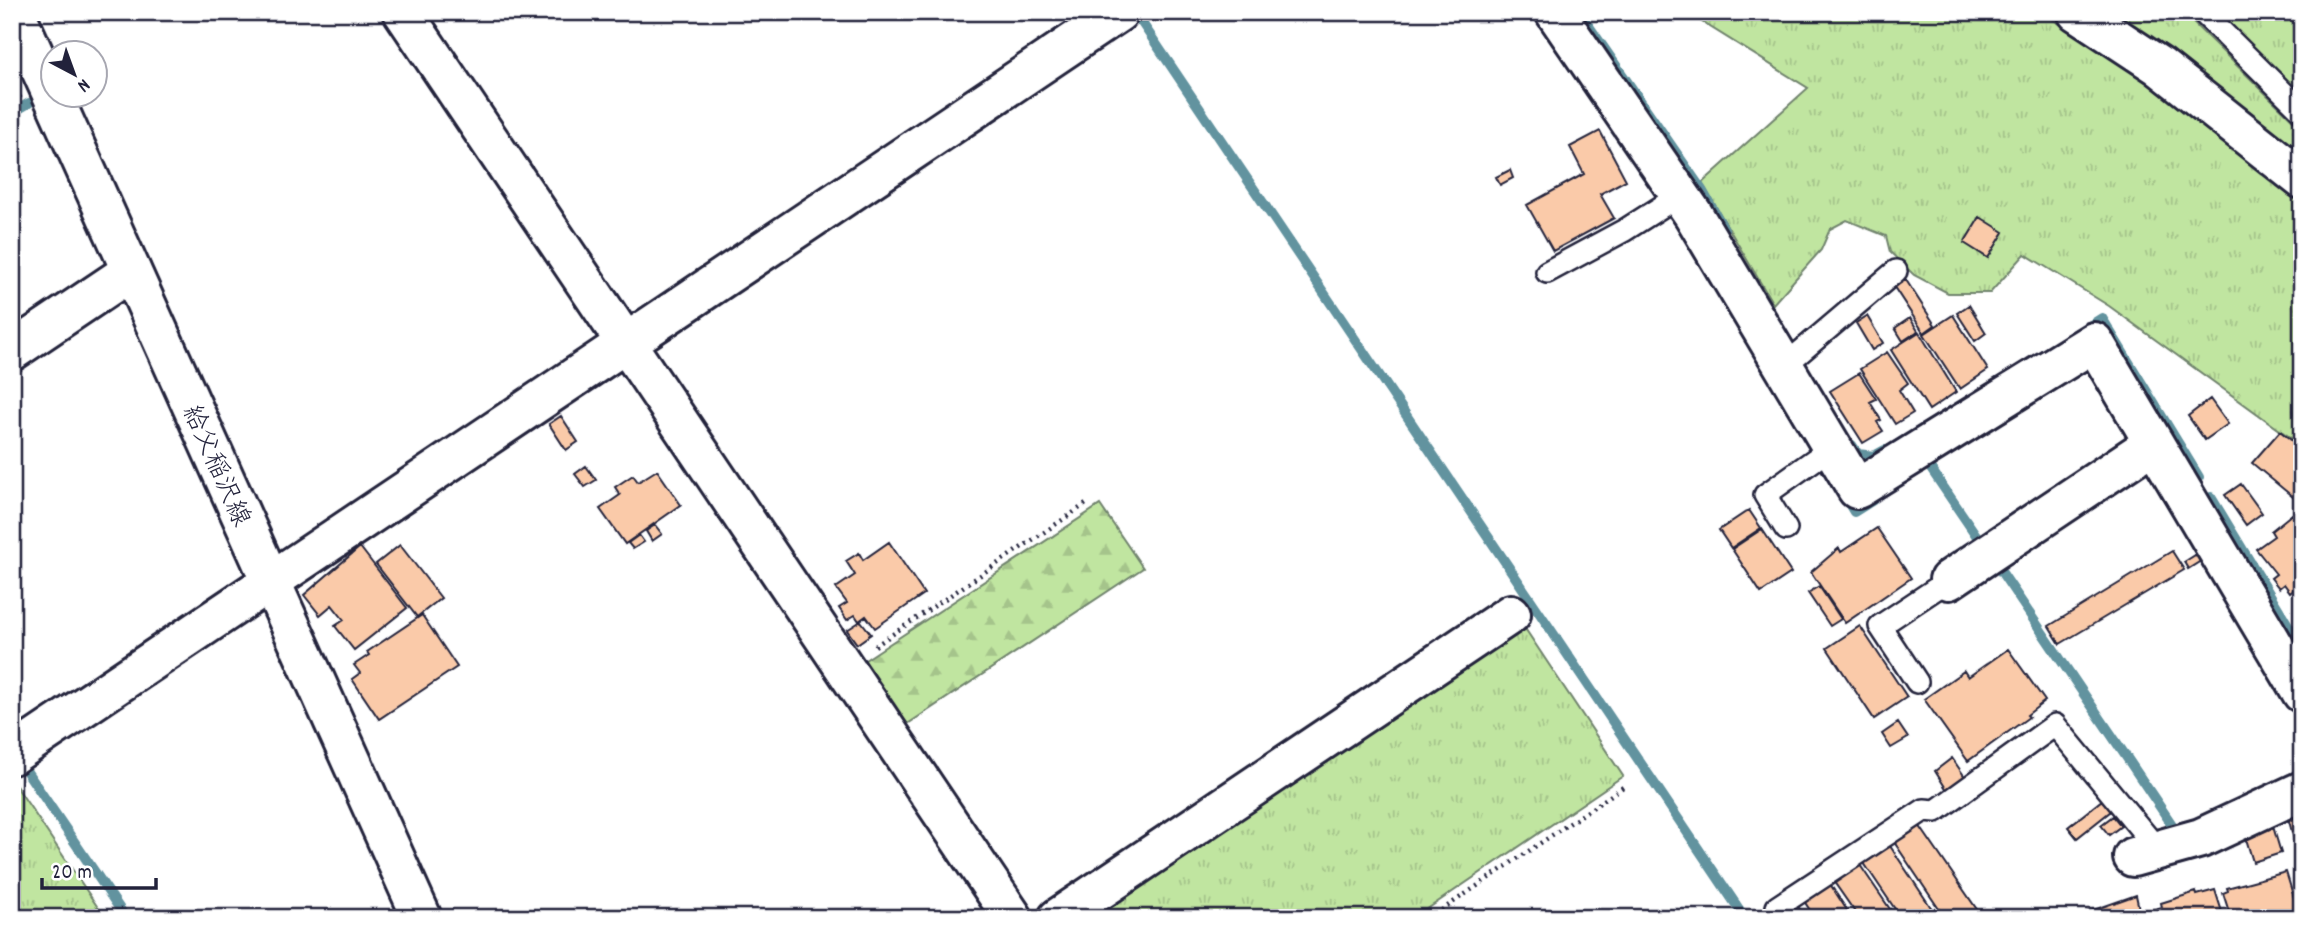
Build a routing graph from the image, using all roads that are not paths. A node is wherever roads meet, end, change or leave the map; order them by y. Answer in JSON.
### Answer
{"nodes":[{"id":1,"x":15,"y":12,"type":"edge"},
{"id":2,"x":403,"y":12,"type":"edge"},
{"id":3,"x":1119,"y":12,"type":"edge"},
{"id":4,"x":1555,"y":12,"type":"edge"},
{"id":5,"x":2077,"y":12,"type":"edge"},
{"id":6,"x":2202,"y":12,"type":"edge"},
{"id":7,"x":2302,"y":111,"type":"edge"},
{"id":8,"x":2302,"y":179,"type":"edge"},
{"id":9,"x":1680,"y":195,"type":"junction"},
{"id":10,"x":131,"y":271,"type":"junction"},
{"id":11,"x":1896,"y":271,"type":"dead end"},
{"id":12,"x":1547,"y":272,"type":"dead end"},
{"id":13,"x":625,"y":343,"type":"junction"},
{"id":14,"x":12,"y":351,"type":"edge"},
{"id":15,"x":1784,"y":366,"type":"junction"},
{"id":16,"x":2154,"y":443,"type":"junction"},
{"id":17,"x":1831,"y":448,"type":"junction"},
{"id":18,"x":1786,"y":529,"type":"dead end"},
{"id":19,"x":1950,"y":580,"type":"joint"},
{"id":20,"x":270,"y":582,"type":"junction"},
{"id":21,"x":1511,"y":614,"type":"dead end"},
{"id":22,"x":1917,"y":682,"type":"dead end"},
{"id":23,"x":2300,"y":687,"type":"edge"},
{"id":24,"x":12,"y":755,"type":"edge"},
{"id":25,"x":2302,"y":791,"type":"edge"},
{"id":26,"x":2145,"y":854,"type":"joint"},
{"id":27,"x":1777,"y":907,"type":"dead end"},
{"id":28,"x":422,"y":918,"type":"edge"},
{"id":29,"x":1013,"y":918,"type":"edge"},
{"id":30,"x":1058,"y":918,"type":"edge"}],
"edges":[{"from":1,"to":10,"type":"street","name":"給父稲沢線"},
{"from":2,"to":13,"type":"street"},
{"from":3,"to":13,"type":"street"},
{"from":4,"to":9,"type":"street"},
{"from":5,"to":8,"type":"street"},
{"from":6,"to":7,"type":"lane"},
{"from":9,"to":12,"type":"lane"},
{"from":9,"to":15,"type":"street"},
{"from":10,"to":14,"type":"street"},
{"from":10,"to":20,"type":"street","name":"給父稲沢線"},
{"from":11,"to":15,"type":"lane"},
{"from":13,"to":20,"type":"street"},
{"from":13,"to":29,"type":"street"},
{"from":15,"to":17,"type":"street"},
{"from":16,"to":17,"type":"street"},
{"from":16,"to":19,"type":"street"},
{"from":16,"to":23,"type":"street"},
{"from":17,"to":18,"type":"lane"},
{"from":19,"to":22,"type":"lane"},
{"from":20,"to":24,"type":"street"},
{"from":20,"to":28,"type":"street","name":"給父稲沢線"},
{"from":21,"to":30,"type":"street"},
{"from":25,"to":26,"type":"street"},
{"from":26,"to":27,"type":"lane"}]}
